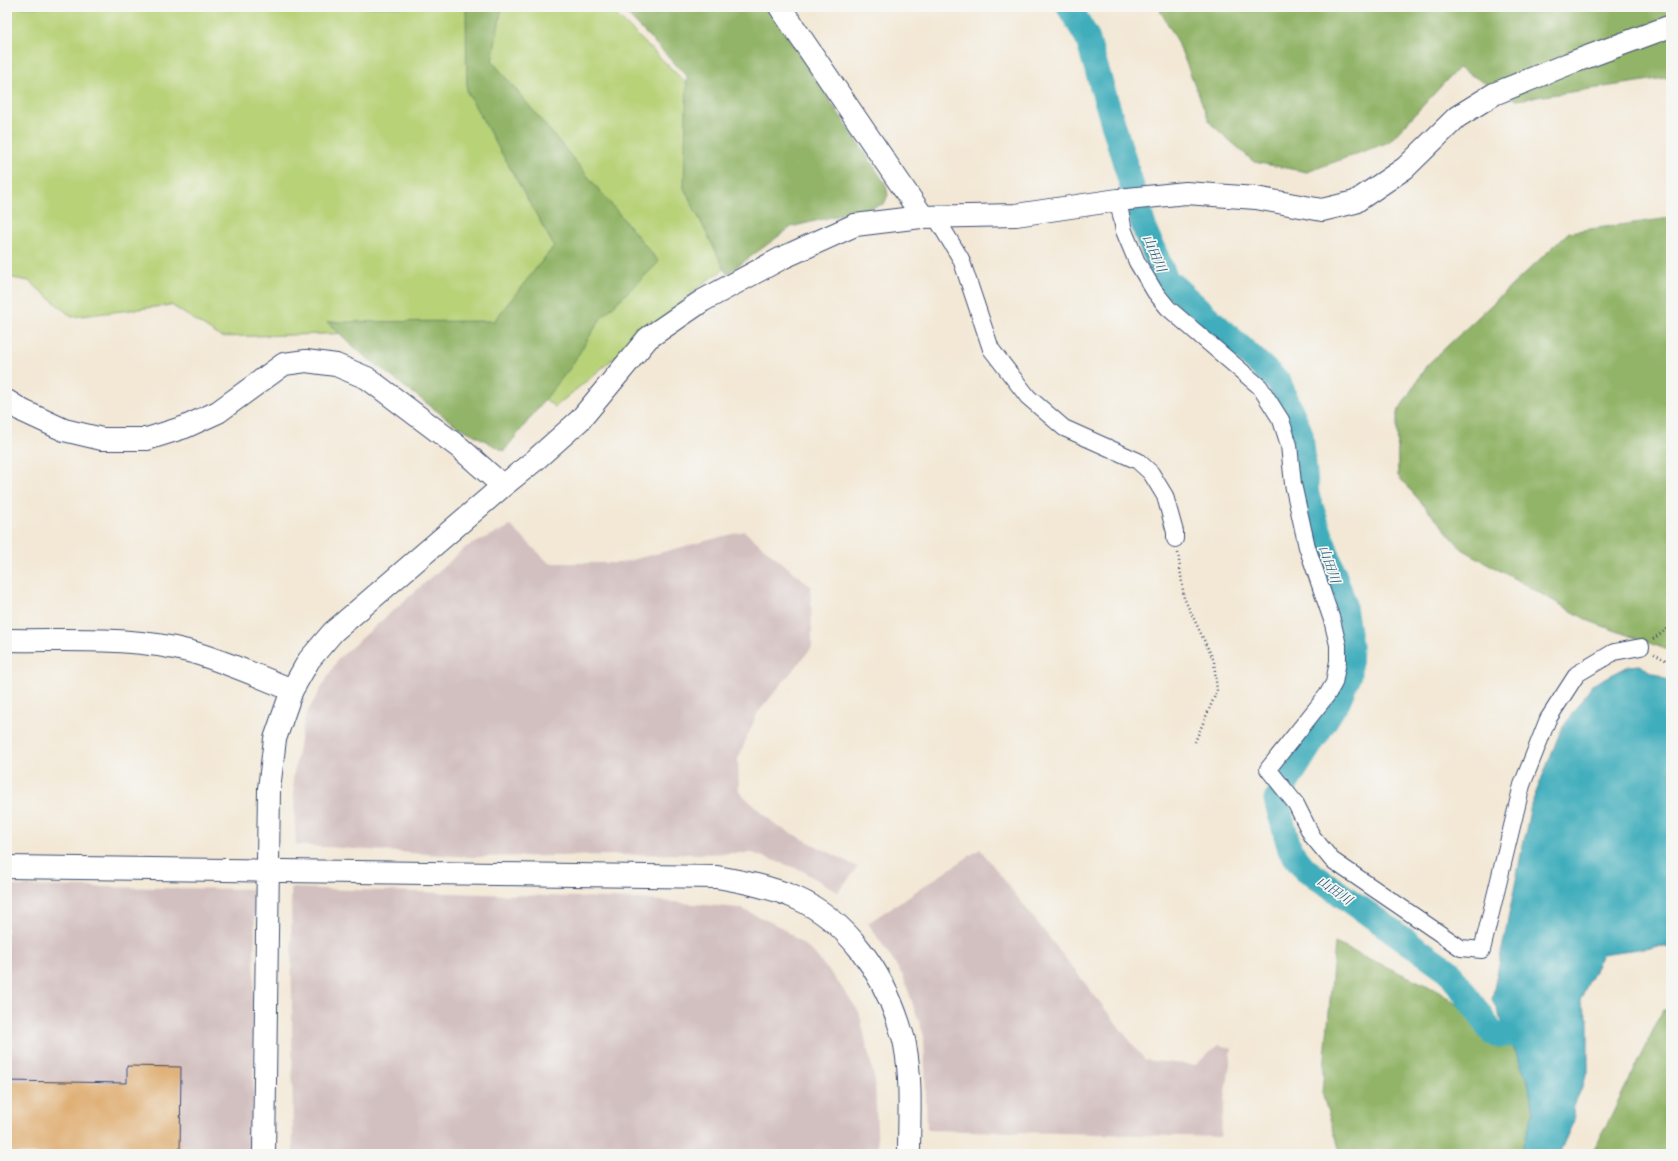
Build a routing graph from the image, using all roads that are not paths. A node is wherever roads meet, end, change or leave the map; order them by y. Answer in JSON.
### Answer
{"nodes":[{"id":1,"x":780,"y":7,"type":"edge"},
{"id":2,"x":1671,"y":26,"type":"edge"},
{"id":3,"x":1118,"y":200,"type":"junction"},
{"id":4,"x":929,"y":216,"type":"junction"},
{"id":5,"x":7,"y":401,"type":"edge"},
{"id":6,"x":503,"y":486,"type":"junction"},
{"id":7,"x":1176,"y":539,"type":"road end"},
{"id":8,"x":7,"y":640,"type":"edge"},
{"id":9,"x":1641,"y":647,"type":"road end"},
{"id":10,"x":292,"y":690,"type":"junction"},
{"id":11,"x":7,"y":867,"type":"edge"},
{"id":12,"x":268,"y":871,"type":"junction"},
{"id":13,"x":264,"y":1154,"type":"edge"},
{"id":14,"x":908,"y":1154,"type":"edge"}],
"edges":[{"from":1,"to":4,"type":"street"},
{"from":2,"to":3,"type":"street"},
{"from":3,"to":4,"type":"street"},
{"from":3,"to":9,"type":"street"},
{"from":4,"to":6,"type":"street"},
{"from":4,"to":7,"type":"street"},
{"from":5,"to":6,"type":"street"},
{"from":6,"to":10,"type":"street"},
{"from":8,"to":10,"type":"street"},
{"from":10,"to":12,"type":"street"},
{"from":11,"to":12,"type":"street"},
{"from":12,"to":13,"type":"street"},
{"from":12,"to":14,"type":"street"}]}
